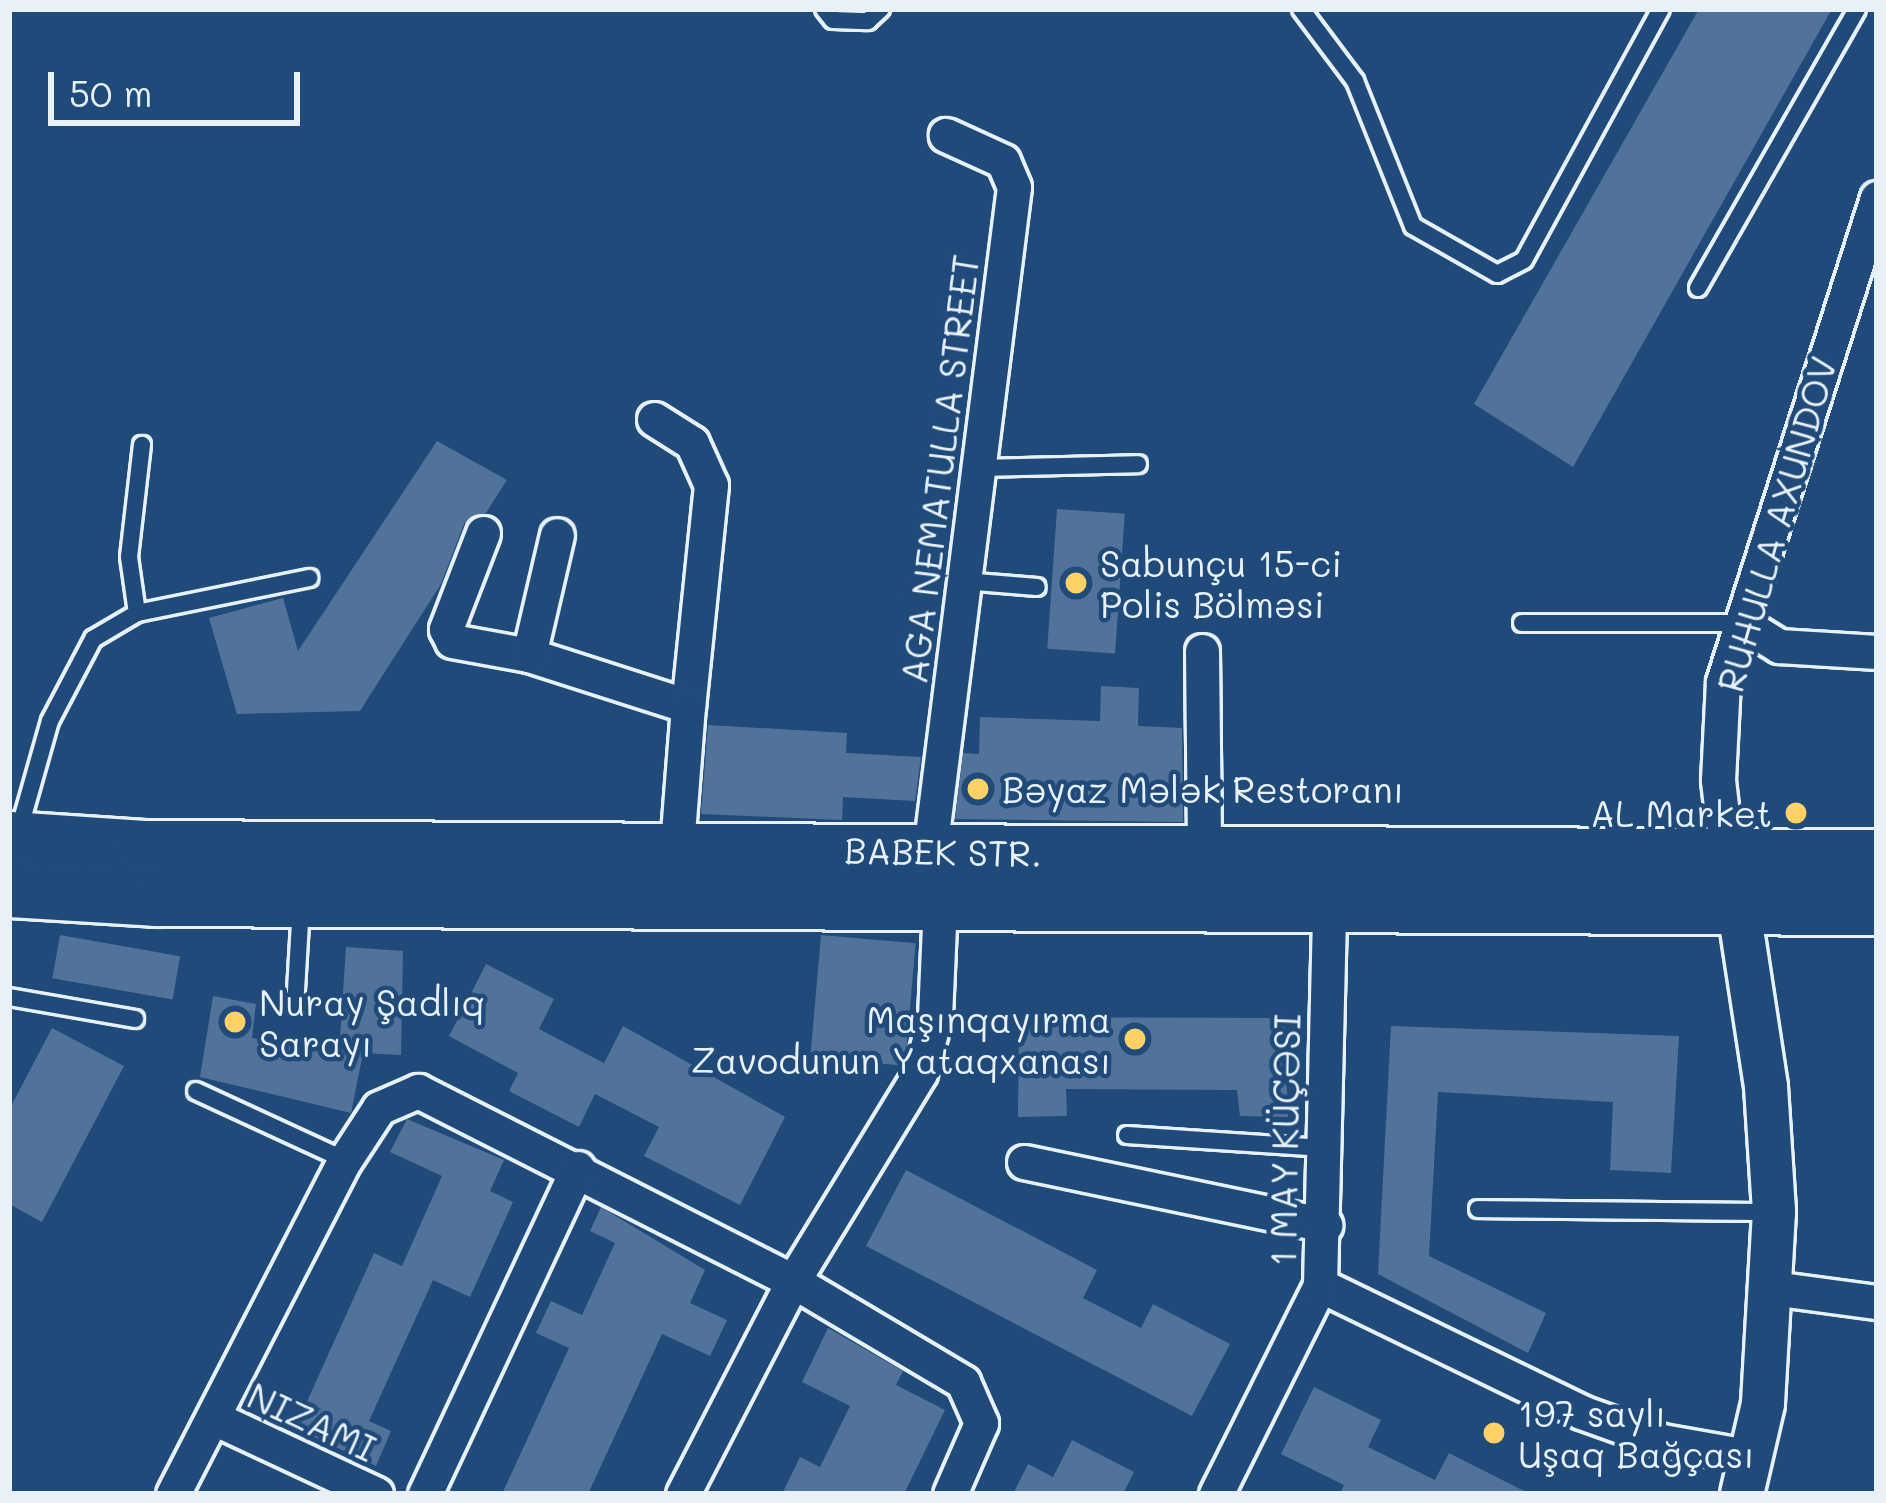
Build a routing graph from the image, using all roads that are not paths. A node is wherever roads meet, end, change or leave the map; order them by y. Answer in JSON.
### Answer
{"nodes":[{"id":1,"x":824,"y":9,"type":"edge"},
{"id":2,"x":881,"y":9,"type":"edge"},
{"id":3,"x":1300,"y":9,"type":"edge"},
{"id":4,"x":1660,"y":9,"type":"edge"},
{"id":5,"x":1857,"y":9,"type":"edge"},
{"id":6,"x":946,"y":135,"type":"dead end"},
{"id":7,"x":1877,"y":198,"type":"edge"},
{"id":8,"x":1698,"y":288,"type":"dead end"},
{"id":9,"x":654,"y":419,"type":"dead end"},
{"id":10,"x":142,"y":445,"type":"dead end"},
{"id":11,"x":1138,"y":464,"type":"dead end"},
{"id":12,"x":978,"y":468,"type":"junction"},
{"id":13,"x":483,"y":533,"type":"dead end"},
{"id":14,"x":557,"y":535,"type":"dead end"},
{"id":15,"x":309,"y":578,"type":"dead end"},
{"id":16,"x":964,"y":581,"type":"junction"},
{"id":17,"x":1037,"y":587,"type":"dead end"},
{"id":18,"x":137,"y":613,"type":"junction"},
{"id":19,"x":1522,"y":622,"type":"dead end"},
{"id":20,"x":1742,"y":623,"type":"junction"},
{"id":21,"x":1202,"y":651,"type":"dead end"},
{"id":22,"x":1877,"y":652,"type":"edge"},
{"id":23,"x":529,"y":655,"type":"junction"},
{"id":24,"x":688,"y":706,"type":"junction"},
{"id":25,"x":677,"y":846,"type":"junction"},
{"id":26,"x":930,"y":850,"type":"junction"},
{"id":27,"x":1204,"y":856,"type":"junction"},
{"id":28,"x":1727,"y":857,"type":"junction"},
{"id":29,"x":1877,"y":857,"type":"edge"},
{"id":30,"x":11,"y":871,"type":"edge"},
{"id":31,"x":301,"y":900,"type":"junction"},
{"id":32,"x":940,"y":903,"type":"junction"},
{"id":33,"x":1329,"y":907,"type":"junction"},
{"id":34,"x":1877,"y":908,"type":"edge"},
{"id":35,"x":1739,"y":910,"type":"junction"},
{"id":36,"x":9,"y":997,"type":"edge"},
{"id":37,"x":295,"y":1007,"type":"dead end"},
{"id":38,"x":135,"y":1018,"type":"dead end"},
{"id":39,"x":196,"y":1091,"type":"dead end"},
{"id":40,"x":1127,"y":1136,"type":"dead end"},
{"id":41,"x":1324,"y":1148,"type":"junction"},
{"id":42,"x":345,"y":1160,"type":"junction"},
{"id":43,"x":1024,"y":1162,"type":"dead end"},
{"id":44,"x":578,"y":1168,"type":"junction"},
{"id":45,"x":1478,"y":1209,"type":"dead end"},
{"id":46,"x":1774,"y":1212,"type":"junction"},
{"id":47,"x":1325,"y":1225,"type":"junction"},
{"id":48,"x":793,"y":1281,"type":"junction"},
{"id":49,"x":1320,"y":1285,"type":"junction"},
{"id":50,"x":1773,"y":1288,"type":"junction"},
{"id":51,"x":1877,"y":1302,"type":"edge"},
{"id":52,"x":214,"y":1418,"type":"junction"},
{"id":53,"x":1748,"y":1475,"type":"edge"},
{"id":54,"x":173,"y":1494,"type":"edge"},
{"id":55,"x":376,"y":1494,"type":"edge"},
{"id":56,"x":425,"y":1494,"type":"edge"},
{"id":57,"x":683,"y":1494,"type":"edge"},
{"id":58,"x":950,"y":1494,"type":"edge"},
{"id":59,"x":1216,"y":1494,"type":"edge"}],
"edges":[{"from":1,"to":2,"type":"lane"},
{"from":3,"to":4,"type":"lane"},
{"from":5,"to":8,"type":"lane"},
{"from":6,"to":12,"type":"street","name":"AGA NEMATULLA STREET"},
{"from":7,"to":20,"type":"street","name":"RUHULLA AXUNDOV"},
{"from":9,"to":24,"type":"street"},
{"from":10,"to":18,"type":"lane"},
{"from":11,"to":12,"type":"lane"},
{"from":12,"to":16,"type":"street","name":"AGA NEMATULLA STREET"},
{"from":13,"to":23,"type":"street"},
{"from":14,"to":23,"type":"street"},
{"from":15,"to":18,"type":"lane"},
{"from":16,"to":17,"type":"lane"},
{"from":16,"to":26,"type":"street","name":"AGA NEMATULLA STREET"},
{"from":18,"to":30,"type":"lane"},
{"from":19,"to":20,"type":"lane"},
{"from":20,"to":22,"type":"street"},
{"from":20,"to":28,"type":"street","name":"RUHULLA AXUNDOV"},
{"from":21,"to":27,"type":"street"},
{"from":23,"to":24,"type":"street"},
{"from":24,"to":25,"type":"street"},
{"from":25,"to":26,"type":"main road","name":"BABEK STR."},
{"from":25,"to":30,"type":"main road","name":"BABEK STR."},
{"from":26,"to":27,"type":"main road","name":"BABEK STR."},
{"from":27,"to":28,"type":"main road","name":"BABEK STR."},
{"from":28,"to":29,"type":"main road","name":"BABEK STR."},
{"from":28,"to":35,"type":"main road"},
{"from":30,"to":31,"type":"main road","name":"BABEK STR."},
{"from":31,"to":32,"type":"main road","name":"BABEK STR."},
{"from":31,"to":37,"type":"lane"},
{"from":32,"to":33,"type":"main road","name":"BABEK STR."},
{"from":32,"to":48,"type":"street"},
{"from":33,"to":35,"type":"main road","name":"BABEK STR."},
{"from":33,"to":41,"type":"street","name":"1 MAY KÜÇƏSI"},
{"from":34,"to":35,"type":"main road","name":"BABEK STR."},
{"from":35,"to":46,"type":"street"},
{"from":36,"to":38,"type":"lane"},
{"from":39,"to":42,"type":"lane"},
{"from":40,"to":41,"type":"lane"},
{"from":41,"to":47,"type":"street","name":"1 MAY KÜÇƏSI"},
{"from":42,"to":44,"type":"street"},
{"from":42,"to":52,"type":"street"},
{"from":43,"to":47,"type":"street"},
{"from":44,"to":48,"type":"street"},
{"from":44,"to":56,"type":"street"},
{"from":45,"to":46,"type":"lane"},
{"from":46,"to":50,"type":"street"},
{"from":47,"to":49,"type":"street","name":"1 MAY KÜÇƏSI"},
{"from":48,"to":57,"type":"street"},
{"from":48,"to":58,"type":"street"},
{"from":49,"to":53,"type":"street"},
{"from":49,"to":59,"type":"street","name":"1 MAY KÜÇƏSI"},
{"from":50,"to":51,"type":"street"},
{"from":50,"to":53,"type":"street"},
{"from":52,"to":54,"type":"street"},
{"from":52,"to":55,"type":"street","name":"NIZAMI"}]}
